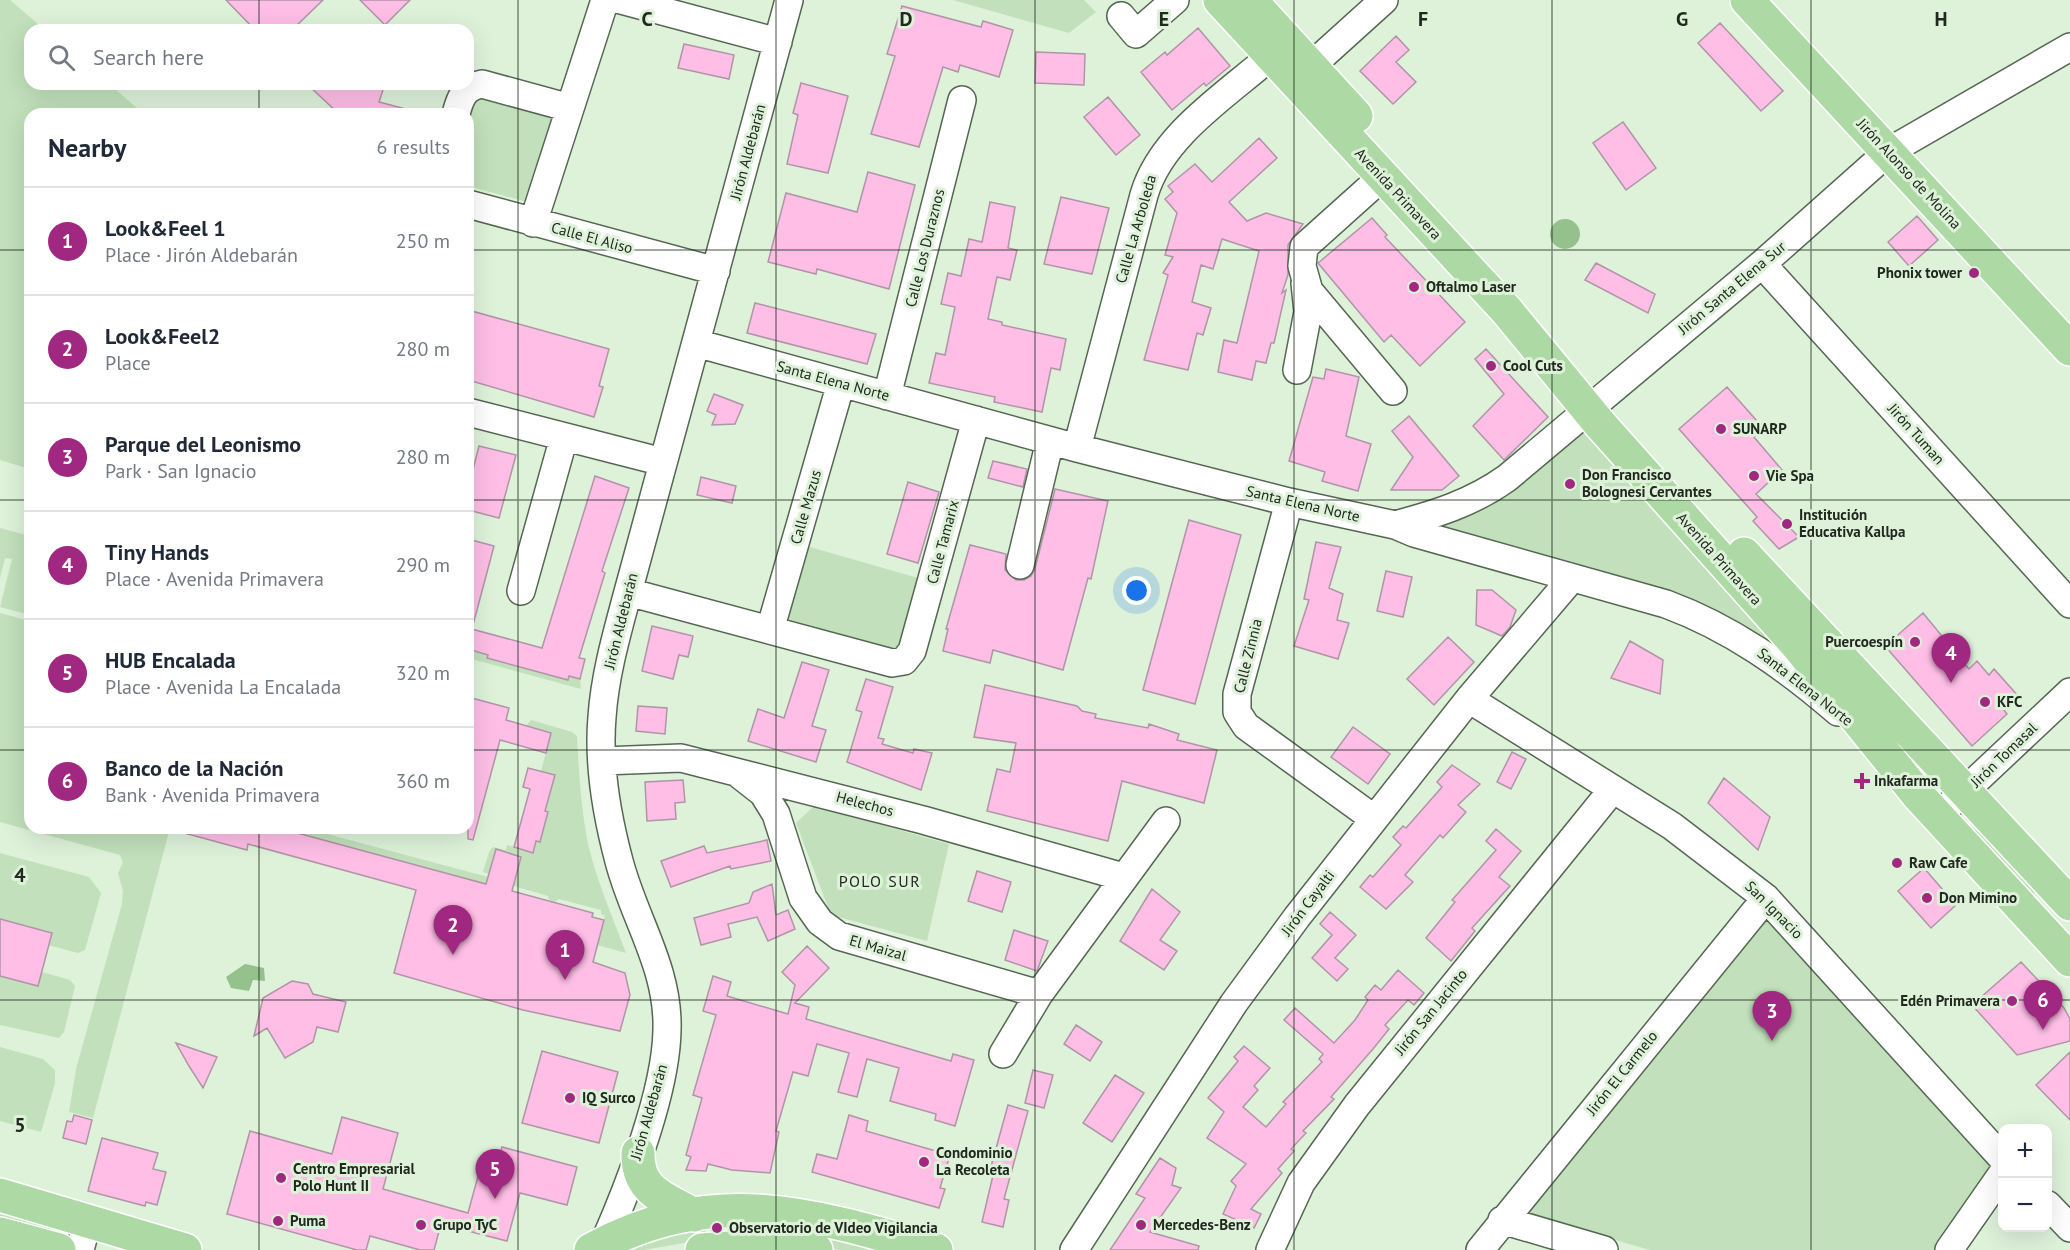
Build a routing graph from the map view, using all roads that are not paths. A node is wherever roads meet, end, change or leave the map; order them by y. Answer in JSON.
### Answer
{"nodes":[{"id":1,"x":605,"y":0,"type":"edge"},
{"id":2,"x":621,"y":0,"type":"edge"},
{"id":3,"x":789,"y":0,"type":"edge"},
{"id":4,"x":1174,"y":0,"type":"edge"},
{"id":5,"x":1220,"y":0,"type":"edge"},
{"id":6,"x":1250,"y":0,"type":"edge"},
{"id":7,"x":1384,"y":0,"type":"edge"},
{"id":8,"x":1747,"y":0,"type":"edge"},
{"id":9,"x":1121,"y":16,"type":"dead end"},
{"id":10,"x":778,"y":42,"type":"junction"},
{"id":11,"x":2070,"y":47,"type":"edge"},
{"id":12,"x":1271,"y":56,"type":"junction"},
{"id":13,"x":1311,"y":66,"type":"junction"},
{"id":14,"x":474,"y":86,"type":"edge"},
{"id":15,"x":466,"y":90,"type":"edge"},
{"id":16,"x":962,"y":100,"type":"dead end"},
{"id":17,"x":458,"y":108,"type":"edge"},
{"id":18,"x":570,"y":108,"type":"junction"},
{"id":19,"x":1888,"y":152,"type":"junction"},
{"id":20,"x":1382,"y":177,"type":"junction"},
{"id":21,"x":474,"y":206,"type":"edge"},
{"id":22,"x":533,"y":223,"type":"junction"},
{"id":23,"x":1762,"y":264,"type":"junction"},
{"id":24,"x":716,"y":271,"type":"junction"},
{"id":25,"x":1305,"y":283,"type":"junction"},
{"id":26,"x":696,"y":343,"type":"junction"},
{"id":27,"x":2070,"y":349,"type":"edge"},
{"id":28,"x":1297,"y":370,"type":"dead end"},
{"id":29,"x":841,"y":383,"type":"junction"},
{"id":30,"x":1393,"y":391,"type":"dead end"},
{"id":31,"x":887,"y":396,"type":"junction"},
{"id":32,"x":1596,"y":403,"type":"junction"},
{"id":33,"x":474,"y":414,"type":"edge"},
{"id":34,"x":976,"y":420,"type":"junction"},
{"id":35,"x":564,"y":437,"type":"junction"},
{"id":36,"x":1050,"y":441,"type":"junction"},
{"id":37,"x":1077,"y":448,"type":"junction"},
{"id":38,"x":663,"y":462,"type":"junction"},
{"id":39,"x":1289,"y":502,"type":"junction"},
{"id":40,"x":1395,"y":525,"type":"junction"},
{"id":41,"x":1020,"y":565,"type":"dead end"},
{"id":42,"x":1572,"y":578,"type":"junction"},
{"id":43,"x":521,"y":591,"type":"dead end"},
{"id":44,"x":628,"y":592,"type":"junction"},
{"id":45,"x":2070,"y":603,"type":"edge"},
{"id":46,"x":770,"y":630,"type":"junction"},
{"id":47,"x":2070,"y":692,"type":"edge"},
{"id":48,"x":1469,"y":699,"type":"junction"},
{"id":49,"x":1873,"y":742,"type":"junction"},
{"id":50,"x":603,"y":761,"type":"junction"},
{"id":51,"x":737,"y":773,"type":"junction"},
{"id":52,"x":801,"y":787,"type":"junction"},
{"id":53,"x":1613,"y":789,"type":"junction"},
{"id":54,"x":1967,"y":790,"type":"junction"},
{"id":55,"x":776,"y":814,"type":"junction"},
{"id":56,"x":1937,"y":817,"type":"junction"},
{"id":57,"x":1373,"y":818,"type":"junction"},
{"id":58,"x":1166,"y":821,"type":"dead end"},
{"id":59,"x":1123,"y":877,"type":"junction"},
{"id":60,"x":1766,"y":898,"type":"junction"},
{"id":61,"x":2067,"y":900,"type":"edge"},
{"id":62,"x":2035,"y":922,"type":"junction"},
{"id":63,"x":2070,"y":960,"type":"edge"},
{"id":64,"x":1039,"y":994,"type":"junction"},
{"id":65,"x":1003,"y":1054,"type":"dead end"},
{"id":66,"x":638,"y":1153,"type":"junction"},
{"id":67,"x":1998,"y":1154,"type":"edge"},
{"id":68,"x":1999,"y":1178,"type":"edge"},
{"id":69,"x":1,"y":1196,"type":"edge"},
{"id":70,"x":2052,"y":1209,"type":"edge"},
{"id":71,"x":694,"y":1215,"type":"junction"},
{"id":72,"x":1502,"y":1220,"type":"junction"},
{"id":73,"x":2070,"y":1228,"type":"edge"},
{"id":74,"x":0,"y":1234,"type":"edge"},
{"id":75,"x":84,"y":1236,"type":"edge"},
{"id":76,"x":599,"y":1248,"type":"edge"},
{"id":77,"x":59,"y":1250,"type":"edge"},
{"id":78,"x":185,"y":1250,"type":"edge"},
{"id":79,"x":702,"y":1250,"type":"edge"},
{"id":80,"x":816,"y":1250,"type":"edge"},
{"id":81,"x":936,"y":1250,"type":"edge"},
{"id":82,"x":1074,"y":1250,"type":"edge"},
{"id":83,"x":1270,"y":1250,"type":"edge"},
{"id":84,"x":1480,"y":1250,"type":"edge"},
{"id":85,"x":1604,"y":1250,"type":"edge"},
{"id":86,"x":1949,"y":1250,"type":"edge"}],
"edges":[{"from":1,"to":18,"type":"street"},
{"from":2,"to":10,"type":"street"},
{"from":3,"to":10,"type":"street","name":"Jirón Aldebarán"},
{"from":4,"to":9,"type":"street"},
{"from":5,"to":12,"type":"main road","name":"Avenida Primavera"},
{"from":6,"to":13,"type":"main road","name":"Avenida Primavera"},
{"from":7,"to":13,"type":"street"},
{"from":8,"to":19,"type":"main road","name":"Jirón Alonso de Molina"},
{"from":10,"to":24,"type":"street","name":"Jirón Aldebarán"},
{"from":11,"to":19,"type":"street","name":"Jirón Santa Elena Sur"},
{"from":12,"to":20,"type":"main road","name":"Avenida Primavera"},
{"from":12,"to":37,"type":"street","name":"Calle La Arboleda"},
{"from":13,"to":32,"type":"main road","name":"Avenida Primavera"},
{"from":14,"to":18,"type":"street"},
{"from":15,"to":17,"type":"street"},
{"from":16,"to":31,"type":"street","name":"Calle Los Duraznos"},
{"from":18,"to":22,"type":"street"},
{"from":19,"to":23,"type":"street","name":"Jirón Santa Elena Sur"},
{"from":19,"to":27,"type":"main road","name":"Jirón Alonso de Molina"},
{"from":20,"to":25,"type":"street"},
{"from":20,"to":32,"type":"main road","name":"Avenida Primavera"},
{"from":21,"to":22,"type":"street","name":"Calle El Aliso"},
{"from":22,"to":24,"type":"street","name":"Calle El Aliso"},
{"from":23,"to":32,"type":"street","name":"Jirón Santa Elena Sur"},
{"from":23,"to":45,"type":"street","name":"Jirón Tuman"},
{"from":24,"to":26,"type":"street","name":"Jirón Aldebarán"},
{"from":25,"to":28,"type":"street"},
{"from":25,"to":30,"type":"street"},
{"from":26,"to":29,"type":"street","name":"Santa Elena Norte"},
{"from":26,"to":38,"type":"street","name":"Jirón Aldebarán"},
{"from":29,"to":31,"type":"street","name":"Santa Elena Norte"},
{"from":29,"to":46,"type":"street","name":"Calle Mazus"},
{"from":31,"to":34,"type":"street","name":"Santa Elena Norte"},
{"from":32,"to":40,"type":"street","name":"Jirón Santa Elena Sur"},
{"from":32,"to":49,"type":"main road","name":"Avenida Primavera"},
{"from":32,"to":54,"type":"main road","name":"Avenida Primavera"},
{"from":33,"to":35,"type":"street"},
{"from":34,"to":36,"type":"street","name":"Santa Elena Norte"},
{"from":34,"to":46,"type":"street","name":"Calle Tamarix"},
{"from":35,"to":38,"type":"street"},
{"from":35,"to":43,"type":"street"},
{"from":36,"to":37,"type":"street","name":"Santa Elena Norte"},
{"from":36,"to":41,"type":"street"},
{"from":37,"to":39,"type":"street","name":"Santa Elena Norte"},
{"from":38,"to":44,"type":"street","name":"Jirón Aldebarán"},
{"from":39,"to":40,"type":"street","name":"Santa Elena Norte"},
{"from":39,"to":57,"type":"street","name":"Calle Zinnia"},
{"from":40,"to":42,"type":"street","name":"Santa Elena Norte"},
{"from":42,"to":48,"type":"street","name":"Jirón Cayalti"},
{"from":42,"to":49,"type":"street","name":"Santa Elena Norte"},
{"from":44,"to":46,"type":"street"},
{"from":44,"to":50,"type":"street","name":"Jirón Aldebarán"},
{"from":47,"to":54,"type":"street","name":"Jirón Tomasal"},
{"from":48,"to":53,"type":"street","name":"San Ignacio"},
{"from":48,"to":57,"type":"street","name":"Jirón Cayalti"},
{"from":49,"to":56,"type":"main road","name":"Avenida Primavera"},
{"from":50,"to":51,"type":"street","name":"Helechos"},
{"from":50,"to":66,"type":"street","name":"Jirón Aldebarán"},
{"from":51,"to":52,"type":"street","name":"Helechos"},
{"from":51,"to":55,"type":"street","name":"El Maizal"},
{"from":52,"to":55,"type":"street"},
{"from":52,"to":59,"type":"street","name":"Helechos"},
{"from":53,"to":60,"type":"street","name":"San Ignacio"},
{"from":53,"to":83,"type":"street","name":"Jirón San Jacinto"},
{"from":54,"to":56,"type":"street","name":"Jirón Tomasal"},
{"from":54,"to":61,"type":"main road","name":"Avenida Primavera"},
{"from":55,"to":64,"type":"street","name":"El Maizal"},
{"from":56,"to":62,"type":"main road","name":"Avenida Primavera"},
{"from":57,"to":82,"type":"street","name":"Jirón Cayalti"},
{"from":58,"to":59,"type":"street"},
{"from":59,"to":64,"type":"street"},
{"from":60,"to":67,"type":"street","name":"San Ignacio"},
{"from":60,"to":72,"type":"street","name":"Jirón El Carmelo"},
{"from":61,"to":62,"type":"main road"},
{"from":62,"to":63,"type":"main road","name":"Avenida Primavera"},
{"from":64,"to":65,"type":"street"},
{"from":66,"to":71,"type":"main road"},
{"from":66,"to":76,"type":"street","name":"Jirón Aldebarán"},
{"from":68,"to":86,"type":"street"},
{"from":69,"to":75,"type":"main road"},
{"from":70,"to":73,"type":"street"},
{"from":71,"to":76,"type":"main road"},
{"from":71,"to":81,"type":"main road"},
{"from":72,"to":84,"type":"street","name":"Jirón El Carmelo"},
{"from":72,"to":85,"type":"street"},
{"from":74,"to":77,"type":"main road"},
{"from":75,"to":78,"type":"main road"},
{"from":79,"to":80,"type":"main road"}]}
